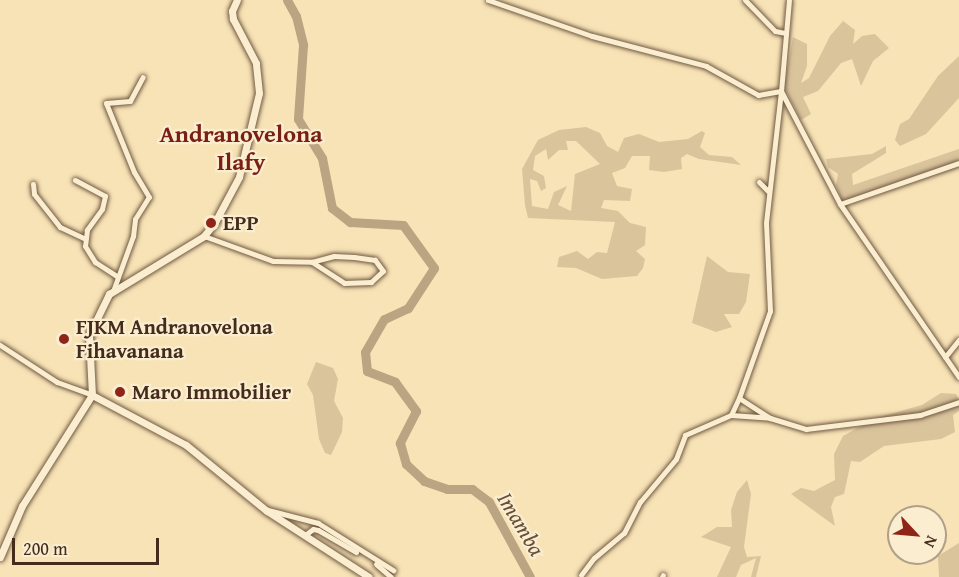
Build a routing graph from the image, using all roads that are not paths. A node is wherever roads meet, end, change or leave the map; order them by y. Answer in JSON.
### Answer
{"nodes":[{"id":1,"x":237,"y":0,"type":"edge"},
{"id":2,"x":488,"y":0,"type":"edge"},
{"id":3,"x":745,"y":0,"type":"edge"},
{"id":4,"x":789,"y":0,"type":"edge"},
{"id":5,"x":785,"y":33,"type":"junction"},
{"id":6,"x":143,"y":77,"type":"dead end"},
{"id":7,"x":781,"y":91,"type":"junction"},
{"id":8,"x":959,"y":163,"type":"edge"},
{"id":9,"x":75,"y":180,"type":"dead end"},
{"id":10,"x":759,"y":182,"type":"dead end"},
{"id":11,"x":33,"y":184,"type":"dead end"},
{"id":12,"x":770,"y":192,"type":"junction"},
{"id":13,"x":840,"y":204,"type":"junction"},
{"id":14,"x":204,"y":236,"type":"junction"},
{"id":15,"x":84,"y":238,"type":"junction"},
{"id":16,"x":312,"y":262,"type":"junction"},
{"id":17,"x":118,"y":277,"type":"junction"},
{"id":18,"x":112,"y":291,"type":"junction"},
{"id":19,"x":959,"y":340,"type":"edge"},
{"id":20,"x":0,"y":345,"type":"edge"},
{"id":21,"x":945,"y":357,"type":"junction"},
{"id":22,"x":959,"y":377,"type":"edge"},
{"id":23,"x":92,"y":395,"type":"junction"},
{"id":24,"x":740,"y":398,"type":"junction"},
{"id":25,"x":959,"y":402,"type":"edge"},
{"id":26,"x":731,"y":415,"type":"junction"},
{"id":27,"x":770,"y":418,"type":"junction"},
{"id":28,"x":264,"y":509,"type":"junction"},
{"id":29,"x":305,"y":535,"type":"junction"},
{"id":30,"x":0,"y":557,"type":"edge"},
{"id":31,"x":393,"y":570,"type":"dead end"},
{"id":32,"x":581,"y":575,"type":"dead end"},
{"id":33,"x":369,"y":577,"type":"edge"},
{"id":34,"x":391,"y":577,"type":"edge"}],
"edges":[{"from":1,"to":14,"type":"street"},
{"from":2,"to":7,"type":"street"},
{"from":3,"to":5,"type":"street"},
{"from":4,"to":5,"type":"street"},
{"from":5,"to":7,"type":"street"},
{"from":6,"to":17,"type":"street"},
{"from":7,"to":12,"type":"street"},
{"from":7,"to":13,"type":"street"},
{"from":8,"to":13,"type":"street"},
{"from":9,"to":15,"type":"street"},
{"from":10,"to":12,"type":"street"},
{"from":11,"to":15,"type":"street"},
{"from":12,"to":24,"type":"street"},
{"from":13,"to":21,"type":"street"},
{"from":14,"to":16,"type":"street"},
{"from":14,"to":18,"type":"street"},
{"from":15,"to":17,"type":"street"},
{"from":16,"to":16,"type":"street"},
{"from":17,"to":18,"type":"street"},
{"from":18,"to":23,"type":"street"},
{"from":19,"to":21,"type":"street"},
{"from":20,"to":23,"type":"street"},
{"from":21,"to":22,"type":"street"},
{"from":23,"to":28,"type":"street"},
{"from":23,"to":30,"type":"street"},
{"from":24,"to":26,"type":"street"},
{"from":24,"to":27,"type":"street"},
{"from":25,"to":27,"type":"street"},
{"from":26,"to":27,"type":"street"},
{"from":26,"to":32,"type":"street"},
{"from":28,"to":29,"type":"street"},
{"from":28,"to":31,"type":"street"},
{"from":29,"to":33,"type":"street"},
{"from":29,"to":34,"type":"street"}]}
